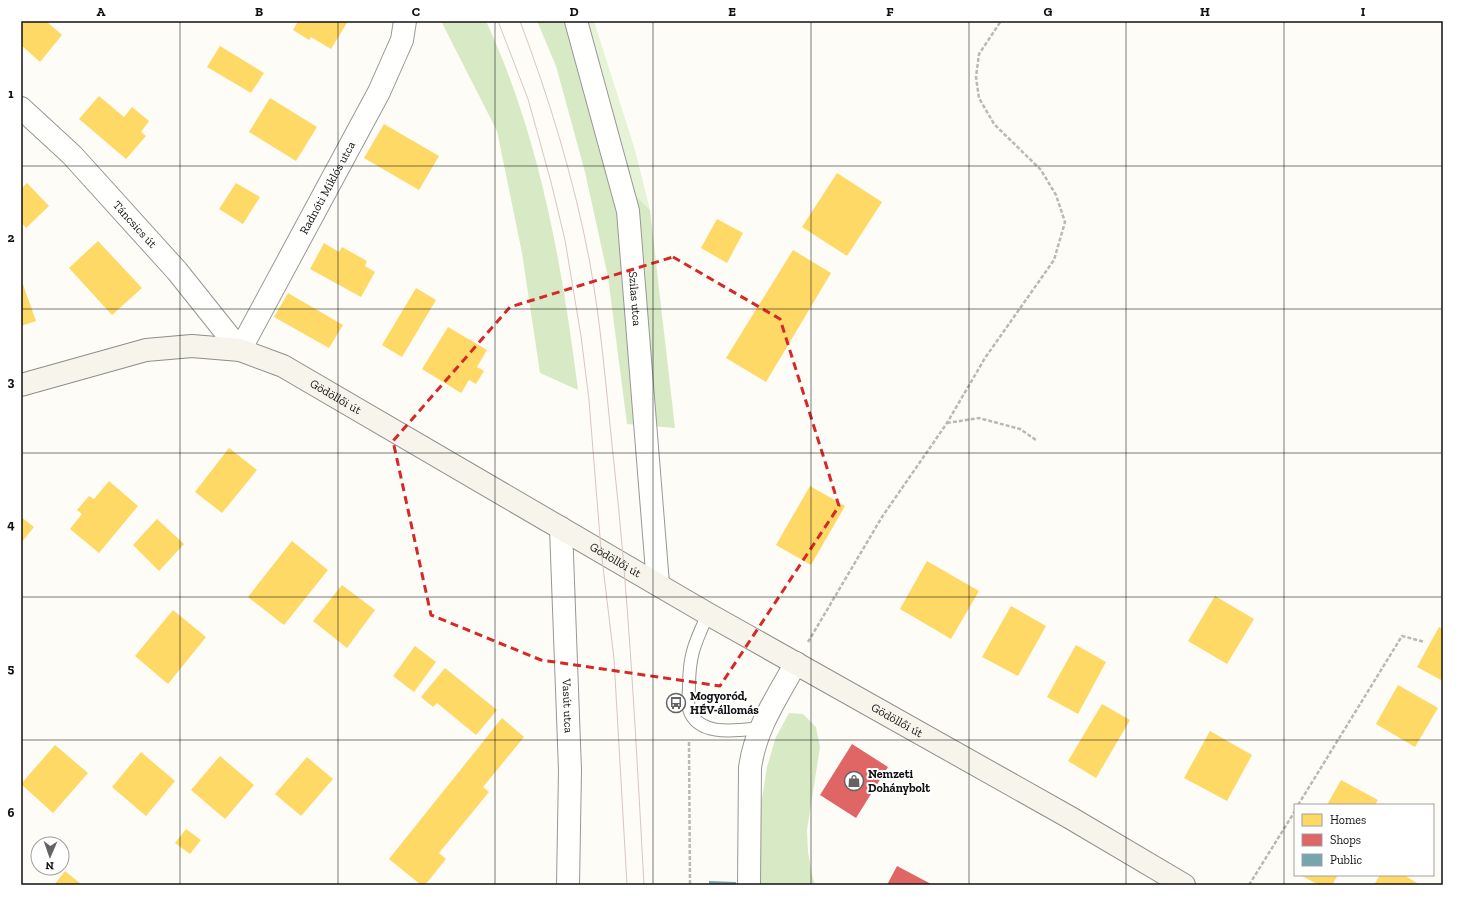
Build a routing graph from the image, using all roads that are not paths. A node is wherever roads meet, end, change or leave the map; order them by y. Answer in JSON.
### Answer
{"nodes":[{"id":1,"x":405,"y":21,"type":"edge"},
{"id":2,"x":576,"y":21,"type":"edge"},
{"id":3,"x":21,"y":108,"type":"edge"},
{"id":4,"x":240,"y":350,"type":"junction"},
{"id":5,"x":21,"y":385,"type":"edge"},
{"id":6,"x":561,"y":528,"type":"junction"},
{"id":7,"x":658,"y":584,"type":"junction"},
{"id":8,"x":708,"y":614,"type":"junction"},
{"id":9,"x":796,"y":663,"type":"junction"},
{"id":10,"x":760,"y":728,"type":"junction"},
{"id":11,"x":568,"y":885,"type":"edge"},
{"id":12,"x":749,"y":885,"type":"edge"},
{"id":13,"x":1184,"y":885,"type":"edge"}],
"edges":[{"from":1,"to":4,"type":"street","name":"Radnóti Miklós utca"},
{"from":2,"to":7,"type":"street","name":"Szilas utca"},
{"from":3,"to":4,"type":"street","name":"Táncsics út"},
{"from":4,"to":5,"type":"main road","name":"Gödöllői út"},
{"from":4,"to":6,"type":"main road","name":"Gödöllői út"},
{"from":6,"to":7,"type":"main road","name":"Gödöllői út"},
{"from":6,"to":11,"type":"street","name":"Vasút utca"},
{"from":7,"to":8,"type":"main road","name":"Gödöllői út"},
{"from":8,"to":9,"type":"main road","name":"Gödöllői út"},
{"from":8,"to":10,"type":"lane"},
{"from":9,"to":10,"type":"street"},
{"from":9,"to":13,"type":"main road","name":"Gödöllői út"},
{"from":10,"to":12,"type":"street"}]}
